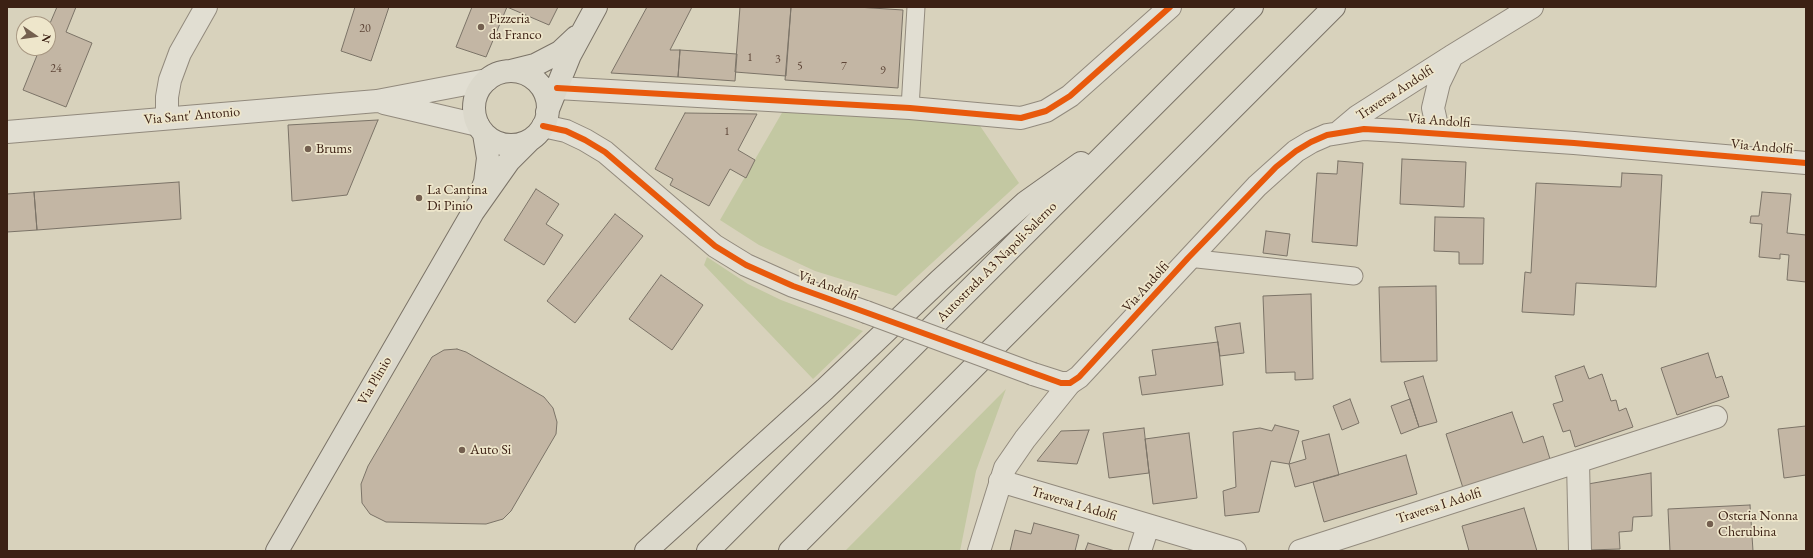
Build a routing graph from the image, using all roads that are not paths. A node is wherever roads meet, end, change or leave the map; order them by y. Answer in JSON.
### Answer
{"nodes":[{"id":1,"x":206,"y":7,"type":"edge"},
{"id":2,"x":596,"y":7,"type":"edge"},
{"id":3,"x":916,"y":7,"type":"edge"},
{"id":4,"x":1170,"y":7,"type":"edge"},
{"id":5,"x":1252,"y":7,"type":"edge"},
{"id":6,"x":1334,"y":7,"type":"edge"},
{"id":7,"x":1532,"y":7,"type":"edge"},
{"id":8,"x":584,"y":29,"type":"junction"},
{"id":9,"x":1452,"y":56,"type":"junction"},
{"id":10,"x":511,"y":70,"type":"junction"},
{"id":11,"x":487,"y":80,"type":"junction"},
{"id":12,"x":557,"y":88,"type":"junction"},
{"id":13,"x":377,"y":101,"type":"junction"},
{"id":14,"x":910,"y":108,"type":"junction"},
{"id":15,"x":167,"y":118,"type":"junction"},
{"id":16,"x":540,"y":126,"type":"junction"},
{"id":17,"x":1133,"y":126,"type":"junction"},
{"id":18,"x":481,"y":129,"type":"junction"},
{"id":19,"x":7,"y":132,"type":"edge"},
{"id":20,"x":1339,"y":132,"type":"junction"},
{"id":21,"x":1444,"y":134,"type":"junction"},
{"id":22,"x":1806,"y":163,"type":"edge"},
{"id":23,"x":473,"y":212,"type":"junction"},
{"id":24,"x":1188,"y":258,"type":"junction"},
{"id":25,"x":1354,"y":276,"type":"dead end"},
{"id":26,"x":1070,"y":383,"type":"junction"},
{"id":27,"x":1716,"y":417,"type":"dead end"},
{"id":28,"x":1578,"y":462,"type":"junction"},
{"id":29,"x":1000,"y":482,"type":"junction"},
{"id":30,"x":836,"y":505,"type":"junction"},
{"id":31,"x":1148,"y":526,"type":"junction"},
{"id":32,"x":277,"y":551,"type":"edge"},
{"id":33,"x":646,"y":551,"type":"edge"},
{"id":34,"x":708,"y":551,"type":"edge"},
{"id":35,"x":790,"y":551,"type":"edge"},
{"id":36,"x":801,"y":551,"type":"edge"},
{"id":37,"x":979,"y":551,"type":"edge"},
{"id":38,"x":1140,"y":551,"type":"edge"},
{"id":39,"x":1235,"y":551,"type":"edge"},
{"id":40,"x":1300,"y":551,"type":"edge"},
{"id":41,"x":1580,"y":551,"type":"edge"}],
"edges":[{"from":1,"to":15,"type":"street"},
{"from":2,"to":8,"type":"main road","name":"Via Plinio"},
{"from":3,"to":14,"type":"lane"},
{"from":4,"to":14,"type":"street"},
{"from":5,"to":17,"type":"main road","name":"Autostrada A3 Napoli-Salerno"},
{"from":6,"to":30,"type":"main road"},
{"from":7,"to":9,"type":"street","name":"Traversa Andolfi"},
{"from":8,"to":10,"type":"main road","name":"Via Plinio"},
{"from":8,"to":12,"type":"main road","name":"Via Plinio"},
{"from":9,"to":20,"type":"street","name":"Traversa Andolfi"},
{"from":9,"to":21,"type":"street","name":"Traversa Andolfi"},
{"from":10,"to":11,"type":"main road","name":"Via Plinio"},
{"from":10,"to":16,"type":"main road"},
{"from":11,"to":13,"type":"street","name":"Via Sant' Antonio"},
{"from":11,"to":18,"type":"main road","name":"Via Plinio"},
{"from":12,"to":14,"type":"street"},
{"from":12,"to":16,"type":"main road","name":"Via Plinio"},
{"from":13,"to":15,"type":"street","name":"Via Sant' Antonio"},
{"from":13,"to":18,"type":"street","name":"Via Sant' Antonio"},
{"from":15,"to":19,"type":"street","name":"Via Sant' Antonio"},
{"from":16,"to":18,"type":"main road"},
{"from":16,"to":23,"type":"main road","name":"Via Plinio"},
{"from":16,"to":26,"type":"street","name":"Via Andolfi","bridge":true},
{"from":17,"to":33,"type":"main road"},
{"from":17,"to":34,"type":"main road","name":"Autostrada A3 Napoli-Salerno"},
{"from":18,"to":23,"type":"main road","name":"Via Plinio"},
{"from":20,"to":21,"type":"street","name":"Via Andolfi"},
{"from":20,"to":24,"type":"street","name":"Via Andolfi"},
{"from":21,"to":22,"type":"street","name":"Via Andolfi"},
{"from":23,"to":32,"type":"main road","name":"Via Plinio"},
{"from":24,"to":25,"type":"lane"},
{"from":24,"to":26,"type":"street","name":"Via Andolfi"},
{"from":26,"to":29,"type":"street"},
{"from":27,"to":28,"type":"street","name":"Traversa I Adolfi"},
{"from":28,"to":40,"type":"street","name":"Traversa I Adolfi"},
{"from":28,"to":41,"type":"street"},
{"from":29,"to":31,"type":"street","name":"Traversa I Adolfi"},
{"from":29,"to":37,"type":"street"},
{"from":30,"to":35,"type":"main road"},
{"from":30,"to":36,"type":"main road"},
{"from":31,"to":38,"type":"street"},
{"from":31,"to":39,"type":"street","name":"Traversa I Adolfi"}]}
